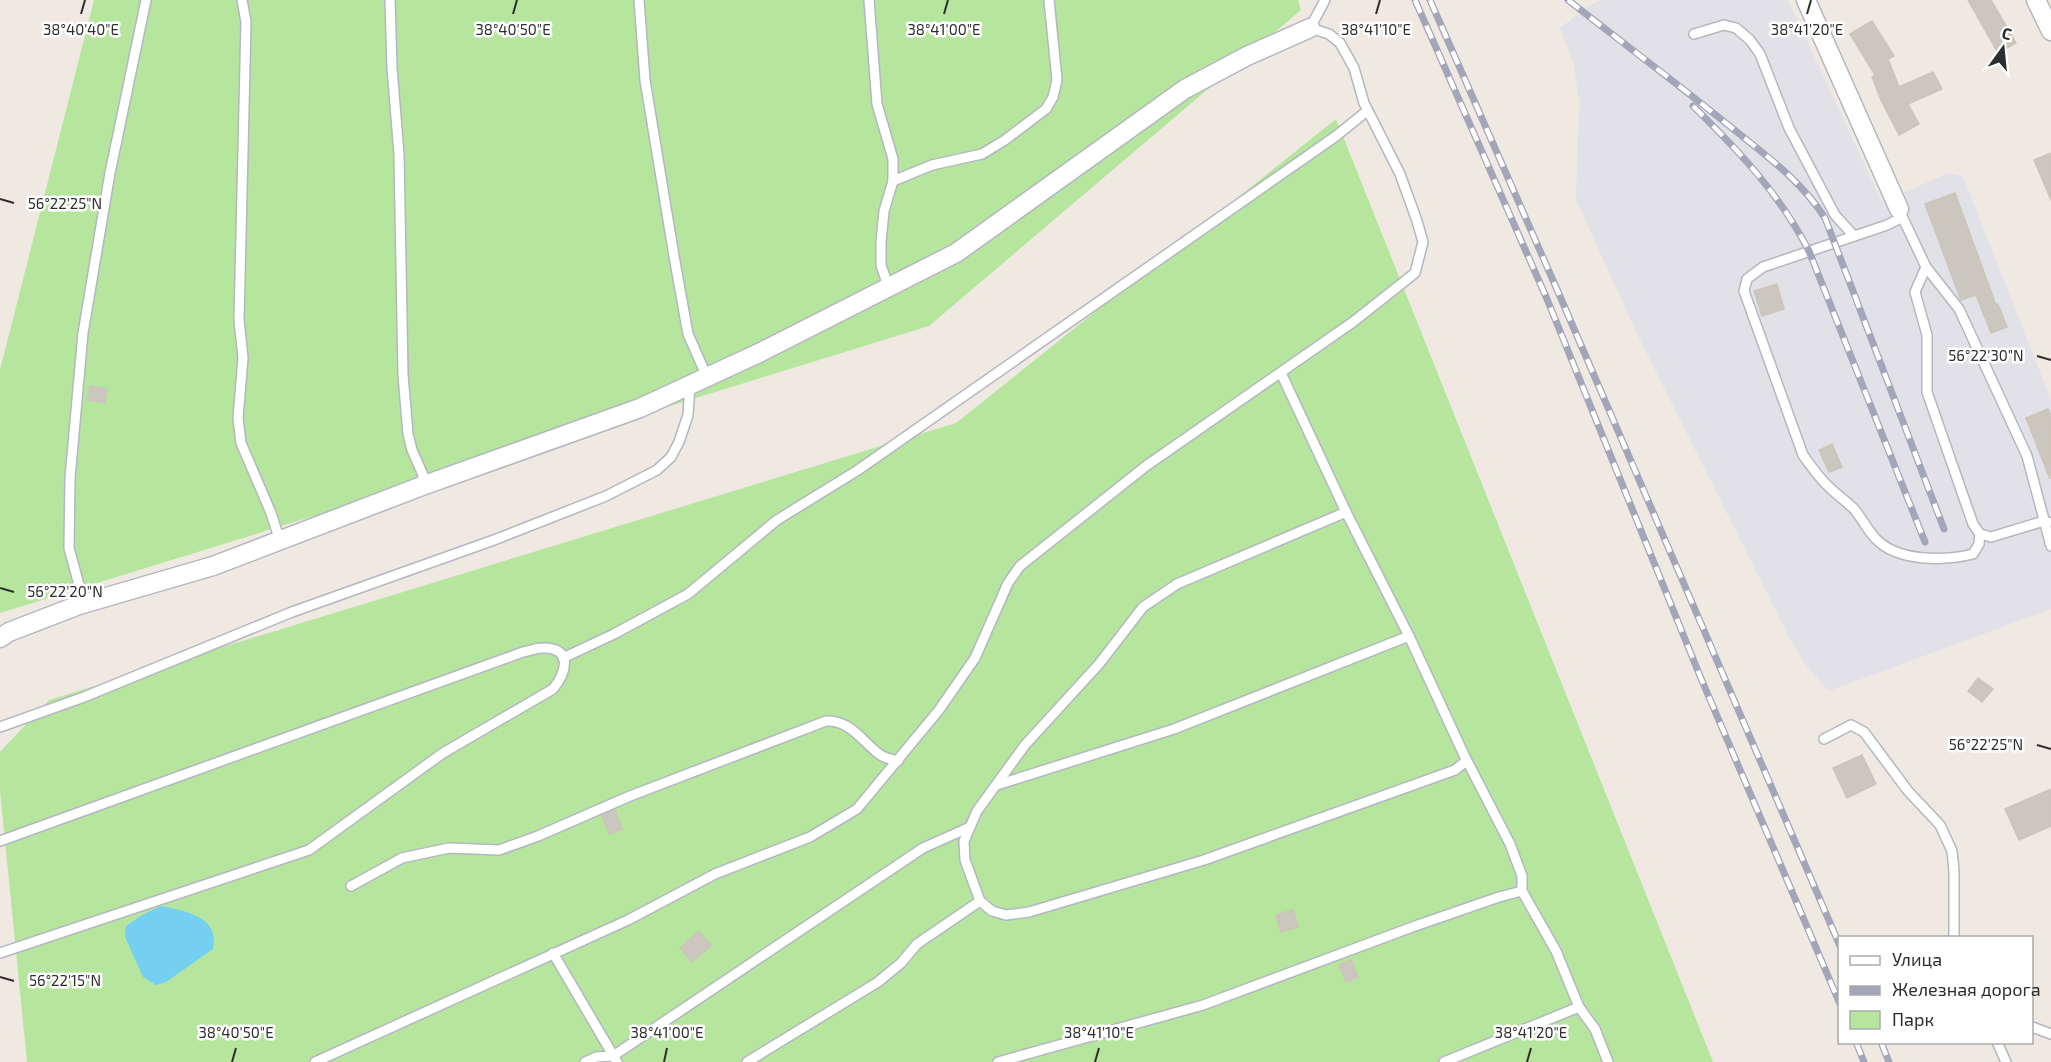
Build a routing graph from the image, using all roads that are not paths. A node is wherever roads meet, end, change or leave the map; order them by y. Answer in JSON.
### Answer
{"nodes":[{"id":1,"x":146,"y":0,"type":"edge"},
{"id":2,"x":242,"y":0,"type":"edge"},
{"id":3,"x":390,"y":0,"type":"edge"},
{"id":4,"x":639,"y":0,"type":"edge"},
{"id":5,"x":870,"y":0,"type":"edge"},
{"id":6,"x":1049,"y":0,"type":"edge"},
{"id":7,"x":1325,"y":0,"type":"edge"},
{"id":8,"x":1806,"y":0,"type":"edge"},
{"id":9,"x":2036,"y":0,"type":"edge"},
{"id":10,"x":1310,"y":28,"type":"junction"},
{"id":11,"x":2051,"y":31,"type":"edge"},
{"id":12,"x":1694,"y":34,"type":"dead end"},
{"id":13,"x":1367,"y":111,"type":"junction"},
{"id":14,"x":893,"y":182,"type":"junction"},
{"id":15,"x":1899,"y":209,"type":"junction"},
{"id":16,"x":1854,"y":236,"type":"junction"},
{"id":17,"x":1926,"y":267,"type":"junction"},
{"id":18,"x":888,"y":286,"type":"junction"},
{"id":19,"x":1281,"y":373,"type":"junction"},
{"id":20,"x":707,"y":377,"type":"junction"},
{"id":21,"x":690,"y":385,"type":"junction"},
{"id":22,"x":422,"y":486,"type":"junction"},
{"id":23,"x":1346,"y":513,"type":"junction"},
{"id":24,"x":2048,"y":522,"type":"edge"},
{"id":25,"x":1980,"y":534,"type":"junction"},
{"id":26,"x":280,"y":541,"type":"junction"},
{"id":27,"x":2051,"y":546,"type":"edge"},
{"id":28,"x":78,"y":605,"type":"junction"},
{"id":29,"x":1409,"y":636,"type":"junction"},
{"id":30,"x":0,"y":638,"type":"edge"},
{"id":31,"x":563,"y":658,"type":"junction"},
{"id":32,"x":0,"y":728,"type":"edge"},
{"id":33,"x":1824,"y":739,"type":"dead end"},
{"id":34,"x":898,"y":760,"type":"junction"},
{"id":35,"x":1466,"y":761,"type":"junction"},
{"id":36,"x":997,"y":784,"type":"junction"},
{"id":37,"x":970,"y":827,"type":"junction"},
{"id":38,"x":0,"y":841,"type":"edge"},
{"id":39,"x":351,"y":886,"type":"dead end"},
{"id":40,"x":1522,"y":891,"type":"junction"},
{"id":41,"x":980,"y":901,"type":"junction"},
{"id":42,"x":1954,"y":936,"type":"edge"},
{"id":43,"x":0,"y":953,"type":"edge"},
{"id":44,"x":553,"y":953,"type":"junction"},
{"id":45,"x":1580,"y":1007,"type":"junction"},
{"id":46,"x":2033,"y":1028,"type":"edge"},
{"id":47,"x":2051,"y":1034,"type":"edge"},
{"id":48,"x":1998,"y":1044,"type":"edge"},
{"id":49,"x":615,"y":1059,"type":"edge"},
{"id":50,"x":315,"y":1062,"type":"edge"},
{"id":51,"x":585,"y":1062,"type":"edge"},
{"id":52,"x":747,"y":1062,"type":"edge"},
{"id":53,"x":998,"y":1062,"type":"edge"},
{"id":54,"x":1444,"y":1062,"type":"edge"},
{"id":55,"x":1608,"y":1062,"type":"edge"},
{"id":56,"x":2006,"y":1062,"type":"edge"}],
"edges":[{"from":1,"to":28,"type":"lane"},
{"from":2,"to":26,"type":"lane"},
{"from":3,"to":22,"type":"lane"},
{"from":4,"to":20,"type":"lane"},
{"from":5,"to":14,"type":"lane"},
{"from":6,"to":14,"type":"lane"},
{"from":7,"to":10,"type":"lane"},
{"from":8,"to":15,"type":"street"},
{"from":9,"to":11,"type":"street"},
{"from":10,"to":13,"type":"lane"},
{"from":10,"to":18,"type":"street"},
{"from":12,"to":16,"type":"lane"},
{"from":13,"to":19,"type":"lane"},
{"from":13,"to":31,"type":"lane"},
{"from":14,"to":18,"type":"lane"},
{"from":15,"to":16,"type":"lane"},
{"from":15,"to":17,"type":"lane"},
{"from":16,"to":25,"type":"lane"},
{"from":17,"to":24,"type":"lane"},
{"from":17,"to":25,"type":"lane"},
{"from":18,"to":20,"type":"street"},
{"from":19,"to":23,"type":"lane"},
{"from":19,"to":34,"type":"lane"},
{"from":20,"to":21,"type":"street"},
{"from":21,"to":22,"type":"street"},
{"from":21,"to":32,"type":"lane"},
{"from":22,"to":26,"type":"street"},
{"from":23,"to":29,"type":"lane"},
{"from":23,"to":36,"type":"lane"},
{"from":24,"to":25,"type":"lane"},
{"from":24,"to":27,"type":"lane"},
{"from":26,"to":28,"type":"street"},
{"from":28,"to":30,"type":"street"},
{"from":29,"to":35,"type":"lane"},
{"from":29,"to":36,"type":"lane"},
{"from":31,"to":38,"type":"lane"},
{"from":31,"to":43,"type":"lane"},
{"from":33,"to":42,"type":"lane"},
{"from":34,"to":39,"type":"lane"},
{"from":34,"to":44,"type":"lane"},
{"from":35,"to":40,"type":"lane"},
{"from":35,"to":41,"type":"lane"},
{"from":36,"to":37,"type":"lane"},
{"from":37,"to":41,"type":"lane"},
{"from":37,"to":49,"type":"lane"},
{"from":40,"to":45,"type":"lane"},
{"from":40,"to":53,"type":"lane"},
{"from":41,"to":52,"type":"lane"},
{"from":44,"to":49,"type":"lane"},
{"from":44,"to":50,"type":"lane"},
{"from":45,"to":54,"type":"lane"},
{"from":45,"to":55,"type":"lane"},
{"from":46,"to":47,"type":"lane"},
{"from":48,"to":56,"type":"lane"},
{"from":49,"to":51,"type":"lane"}]}
